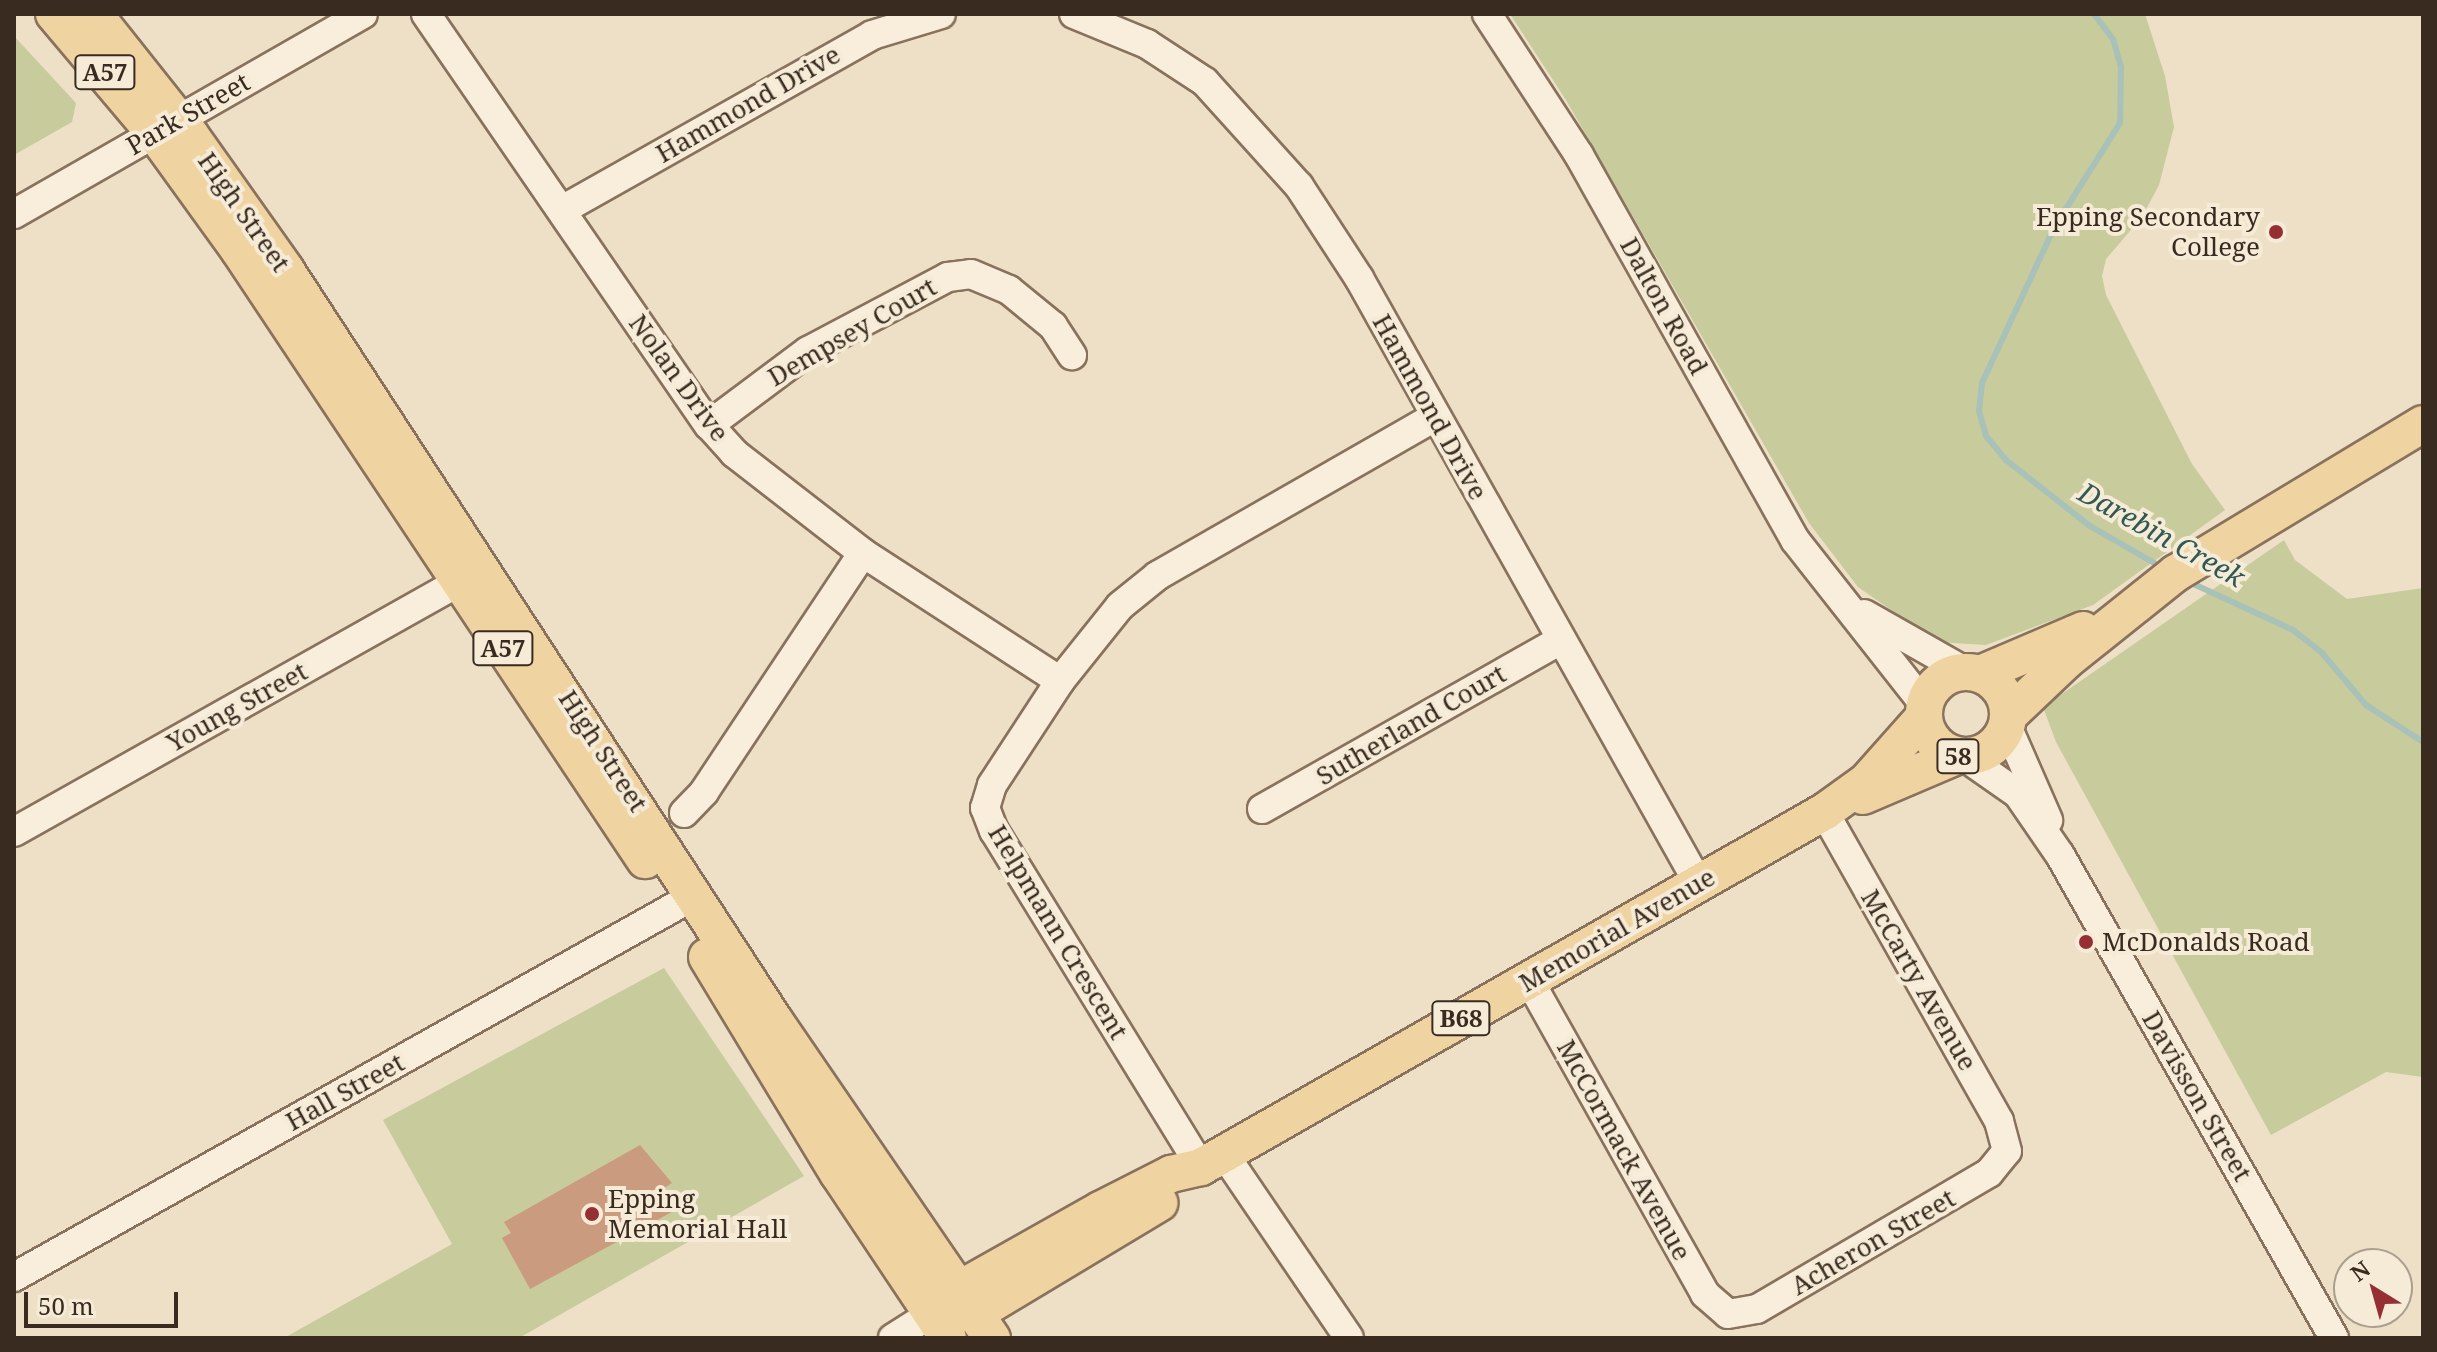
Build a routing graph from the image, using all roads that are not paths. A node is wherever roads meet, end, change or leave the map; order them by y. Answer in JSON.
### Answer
{"nodes":[{"id":1,"x":54,"y":14,"type":"edge"},
{"id":2,"x":94,"y":14,"type":"edge"},
{"id":3,"x":363,"y":14,"type":"edge"},
{"id":4,"x":426,"y":14,"type":"edge"},
{"id":5,"x":941,"y":14,"type":"edge"},
{"id":6,"x":1074,"y":14,"type":"edge"},
{"id":7,"x":1487,"y":14,"type":"edge"},
{"id":8,"x":165,"y":125,"type":"junction"},
{"id":9,"x":562,"y":210,"type":"junction"},
{"id":10,"x":14,"y":214,"type":"edge"},
{"id":11,"x":1072,"y":355,"type":"dead end"},
{"id":12,"x":1435,"y":417,"type":"junction"},
{"id":13,"x":709,"y":425,"type":"junction"},
{"id":14,"x":2415,"y":431,"type":"edge"},
{"id":15,"x":863,"y":553,"type":"junction"},
{"id":16,"x":459,"y":582,"type":"junction"},
{"id":17,"x":1840,"y":599,"type":"junction"},
{"id":18,"x":2134,"y":603,"type":"junction"},
{"id":19,"x":1561,"y":640,"type":"junction"},
{"id":20,"x":1973,"y":673,"type":"junction"},
{"id":21,"x":1060,"y":681,"type":"junction"},
{"id":22,"x":1924,"y":711,"type":"junction"},
{"id":23,"x":2007,"y":721,"type":"junction"},
{"id":24,"x":1961,"y":756,"type":"junction"},
{"id":25,"x":1262,"y":809,"type":"dead end"},
{"id":26,"x":1824,"y":812,"type":"junction"},
{"id":27,"x":684,"y":813,"type":"dead end"},
{"id":28,"x":14,"y":832,"type":"edge"},
{"id":29,"x":2060,"y":855,"type":"junction"},
{"id":30,"x":1699,"y":884,"type":"junction"},
{"id":31,"x":676,"y":906,"type":"junction"},
{"id":32,"x":1529,"y":980,"type":"junction"},
{"id":33,"x":2007,"y":1151,"type":"joint"},
{"id":34,"x":1213,"y":1160,"type":"junction"},
{"id":35,"x":14,"y":1277,"type":"edge"},
{"id":36,"x":976,"y":1313,"type":"edge"},
{"id":37,"x":1728,"y":1314,"type":"joint"},
{"id":38,"x":939,"y":1326,"type":"edge"},
{"id":39,"x":893,"y":1338,"type":"edge"},
{"id":40,"x":1349,"y":1338,"type":"edge"},
{"id":41,"x":2334,"y":1338,"type":"edge"}],
"edges":[{"from":1,"to":8,"type":"main road","name":"High Street","number":"A57"},
{"from":2,"to":8,"type":"main road","name":"High Street"},
{"from":3,"to":8,"type":"street","name":"Park Street"},
{"from":4,"to":9,"type":"street","name":"Nolan Drive"},
{"from":5,"to":9,"type":"street","name":"Hammond Drive"},
{"from":6,"to":12,"type":"street","name":"Hammond Drive"},
{"from":7,"to":17,"type":"street","name":"Dalton Road"},
{"from":8,"to":10,"type":"street","name":"Park Street"},
{"from":8,"to":16,"type":"main road","name":"High Street","number":"A57"},
{"from":8,"to":36,"type":"main road","name":"High Street"},
{"from":9,"to":13,"type":"street","name":"Nolan Drive"},
{"from":11,"to":13,"type":"street","name":"Dempsey Court"},
{"from":12,"to":19,"type":"street","name":"Hammond Drive"},
{"from":12,"to":21,"type":"street","name":"Helpmann Crescent"},
{"from":13,"to":15,"type":"street","name":"Nolan Drive"},
{"from":14,"to":18,"type":"main road","number":"58"},
{"from":15,"to":21,"type":"street","name":"Nolan Drive"},
{"from":15,"to":27,"type":"street"},
{"from":16,"to":28,"type":"street","name":"Young Street"},
{"from":16,"to":31,"type":"main road","name":"High Street","number":"A57"},
{"from":17,"to":20,"type":"street","name":"Dalton Road"},
{"from":17,"to":22,"type":"street","name":"Dalton Road"},
{"from":18,"to":20,"type":"main road","number":"58"},
{"from":18,"to":23,"type":"main road","number":"58"},
{"from":19,"to":25,"type":"street","name":"Sutherland Court"},
{"from":19,"to":30,"type":"street","name":"Hammond Drive"},
{"from":20,"to":22,"type":"main road","number":"58"},
{"from":20,"to":23,"type":"main road","number":"58"},
{"from":21,"to":34,"type":"street","name":"Helpmann Crescent"},
{"from":22,"to":24,"type":"main road","number":"58"},
{"from":22,"to":26,"type":"main road","name":"Memorial Avenue","number":"B68"},
{"from":23,"to":24,"type":"main road","number":"58"},
{"from":23,"to":29,"type":"street","name":"Davisson Street"},
{"from":24,"to":26,"type":"main road","name":"Memorial Avenue","number":"B68"},
{"from":24,"to":29,"type":"street","name":"Davisson Street"},
{"from":26,"to":30,"type":"main road","name":"Memorial Avenue","number":"B68"},
{"from":26,"to":33,"type":"street","name":"McCarty Avenue"},
{"from":29,"to":41,"type":"street","name":"Davisson Street"},
{"from":30,"to":32,"type":"main road","name":"Memorial Avenue","number":"B68"},
{"from":31,"to":35,"type":"street","name":"Hall Street"},
{"from":31,"to":38,"type":"main road","name":"High Street","number":"A57"},
{"from":32,"to":34,"type":"main road","name":"Memorial Avenue","number":"B68"},
{"from":32,"to":37,"type":"street","name":"McCormack Avenue"},
{"from":33,"to":37,"type":"street","name":"Acheron Street"},
{"from":34,"to":36,"type":"main road","name":"Memorial Avenue","number":"B68"},
{"from":34,"to":40,"type":"street"},
{"from":36,"to":38,"type":"main road","name":"Memorial Avenue","number":"B68"},
{"from":38,"to":39,"type":"street","name":"Memorial Avenue"}]}
